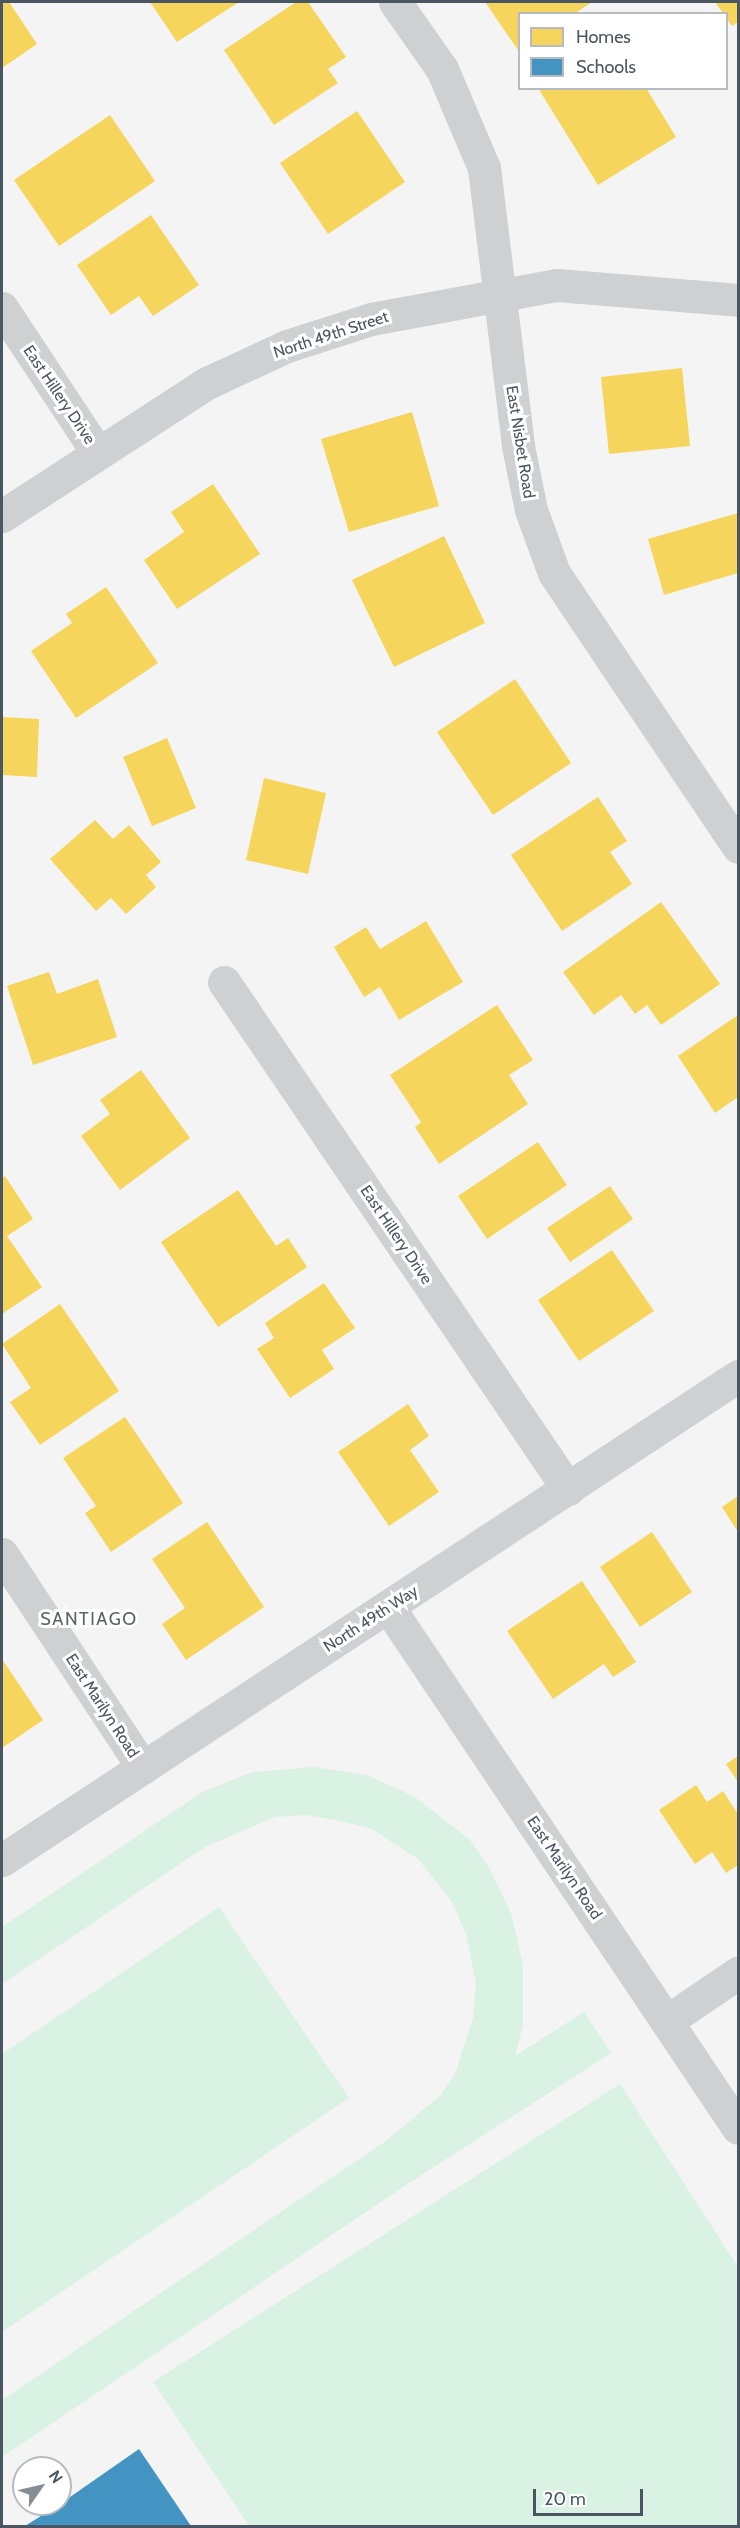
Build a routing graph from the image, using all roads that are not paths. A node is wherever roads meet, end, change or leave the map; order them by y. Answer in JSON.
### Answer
{"nodes":[{"id":1,"x":395,"y":2,"type":"edge"},
{"id":2,"x":502,"y":294,"type":"junction"},
{"id":3,"x":738,"y":300,"type":"edge"},
{"id":4,"x":2,"y":308,"type":"edge"},
{"id":5,"x":97,"y":452,"type":"junction"},
{"id":6,"x":2,"y":516,"type":"edge"},
{"id":7,"x":738,"y":848,"type":"edge"},
{"id":8,"x":224,"y":982,"type":"dead end"},
{"id":9,"x":738,"y":1376,"type":"edge"},
{"id":10,"x":568,"y":1489,"type":"junction"},
{"id":11,"x":2,"y":1554,"type":"edge"},
{"id":12,"x":389,"y":1608,"type":"junction"},
{"id":13,"x":143,"y":1768,"type":"junction"},
{"id":14,"x":2,"y":1860,"type":"edge"},
{"id":15,"x":738,"y":1973,"type":"edge"},
{"id":16,"x":667,"y":2021,"type":"junction"},
{"id":17,"x":738,"y":2128,"type":"edge"}],
"edges":[{"from":1,"to":2,"type":"street","name":"East Nisbet Road"},
{"from":2,"to":3,"type":"street","name":"North 49th Street"},
{"from":2,"to":5,"type":"street","name":"North 49th Street"},
{"from":2,"to":7,"type":"street","name":"East Nisbet Road"},
{"from":4,"to":5,"type":"street","name":"East Hillery Drive"},
{"from":5,"to":6,"type":"street","name":"North 49th Street"},
{"from":8,"to":10,"type":"street","name":"East Hillery Drive"},
{"from":9,"to":10,"type":"street","name":"North 49th Way"},
{"from":10,"to":12,"type":"street","name":"North 49th Way"},
{"from":11,"to":13,"type":"street","name":"East Marilyn Road"},
{"from":12,"to":13,"type":"street","name":"North 49th Way"},
{"from":12,"to":16,"type":"street","name":"East Marilyn Road"},
{"from":13,"to":14,"type":"street","name":"North 49th Way"},
{"from":15,"to":16,"type":"street"},
{"from":16,"to":17,"type":"street","name":"East Marilyn Road"}]}
